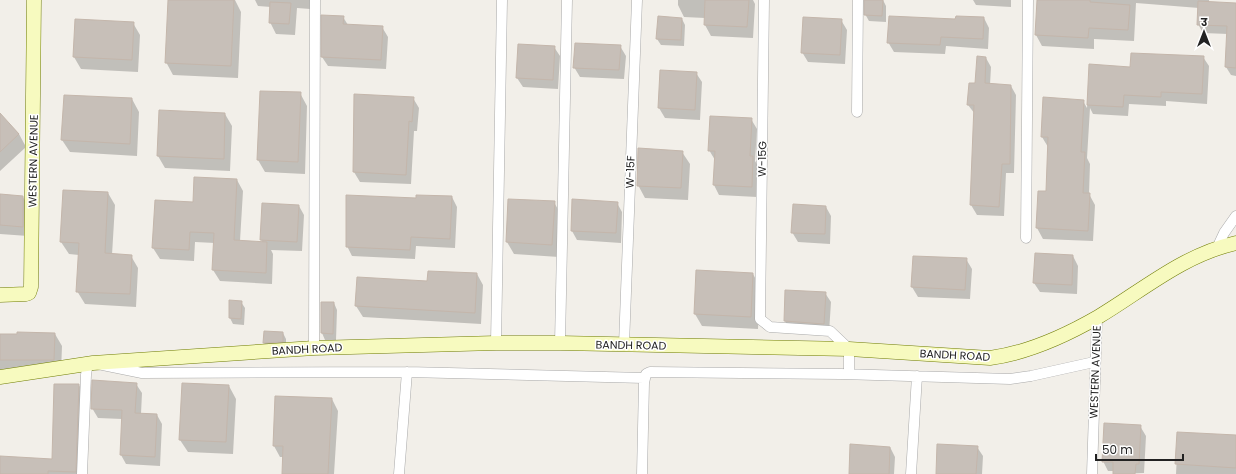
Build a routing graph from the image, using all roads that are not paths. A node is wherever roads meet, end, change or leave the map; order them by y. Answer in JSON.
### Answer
{"nodes":[{"id":1,"x":34,"y":0,"type":"edge"},
{"id":2,"x":315,"y":0,"type":"edge"},
{"id":3,"x":502,"y":0,"type":"edge"},
{"id":4,"x":567,"y":0,"type":"edge"},
{"id":5,"x":637,"y":0,"type":"edge"},
{"id":6,"x":764,"y":0,"type":"edge"},
{"id":7,"x":858,"y":0,"type":"edge"},
{"id":8,"x":1028,"y":0,"type":"edge"},
{"id":9,"x":857,"y":112,"type":"dead end"},
{"id":10,"x":1236,"y":216,"type":"edge"},
{"id":11,"x":1026,"y":238,"type":"dead end"},
{"id":12,"x":1236,"y":243,"type":"edge"},
{"id":13,"x":1217,"y":248,"type":"junction"},
{"id":14,"x":0,"y":295,"type":"edge"},
{"id":15,"x":1097,"y":318,"type":"junction"},
{"id":16,"x":496,"y":343,"type":"junction"},
{"id":17,"x":560,"y":343,"type":"junction"},
{"id":18,"x":624,"y":345,"type":"junction"},
{"id":19,"x":314,"y":348,"type":"junction"},
{"id":20,"x":848,"y":349,"type":"junction"},
{"id":21,"x":1094,"y":362,"type":"junction"},
{"id":22,"x":93,"y":363,"type":"junction"},
{"id":23,"x":407,"y":372,"type":"junction"},
{"id":24,"x":849,"y":374,"type":"junction"},
{"id":25,"x":917,"y":376,"type":"junction"},
{"id":26,"x":0,"y":377,"type":"edge"},
{"id":27,"x":644,"y":378,"type":"junction"},
{"id":28,"x":82,"y":474,"type":"edge"},
{"id":29,"x":399,"y":474,"type":"edge"},
{"id":30,"x":642,"y":474,"type":"edge"},
{"id":31,"x":911,"y":474,"type":"edge"},
{"id":32,"x":1092,"y":474,"type":"edge"}],
"edges":[{"from":1,"to":14,"type":"street","name":"WESTERN AVENUE"},
{"from":2,"to":19,"type":"street"},
{"from":3,"to":16,"type":"street"},
{"from":4,"to":17,"type":"street"},
{"from":5,"to":18,"type":"street","name":"W-15F"},
{"from":6,"to":20,"type":"street","name":"W-15G"},
{"from":7,"to":9,"type":"street"},
{"from":8,"to":11,"type":"street"},
{"from":10,"to":13,"type":"street"},
{"from":12,"to":13,"type":"street","name":"BANDH ROAD"},
{"from":13,"to":15,"type":"street","name":"BANDH ROAD"},
{"from":15,"to":20,"type":"street","name":"BANDH ROAD"},
{"from":15,"to":21,"type":"street","name":"WESTERN AVENUE"},
{"from":16,"to":17,"type":"street","name":"BANDH ROAD"},
{"from":16,"to":19,"type":"street","name":"BANDH ROAD"},
{"from":17,"to":18,"type":"street","name":"BANDH ROAD"},
{"from":18,"to":20,"type":"street","name":"BANDH ROAD"},
{"from":19,"to":22,"type":"street","name":"BANDH ROAD"},
{"from":20,"to":24,"type":"street"},
{"from":21,"to":25,"type":"street"},
{"from":21,"to":32,"type":"street","name":"WESTERN AVENUE"},
{"from":22,"to":23,"type":"street"},
{"from":22,"to":26,"type":"street","name":"BANDH ROAD"},
{"from":22,"to":28,"type":"street"},
{"from":23,"to":27,"type":"street"},
{"from":23,"to":29,"type":"street"},
{"from":24,"to":25,"type":"street"},
{"from":24,"to":27,"type":"street"},
{"from":25,"to":31,"type":"street"},
{"from":27,"to":30,"type":"street"}]}
